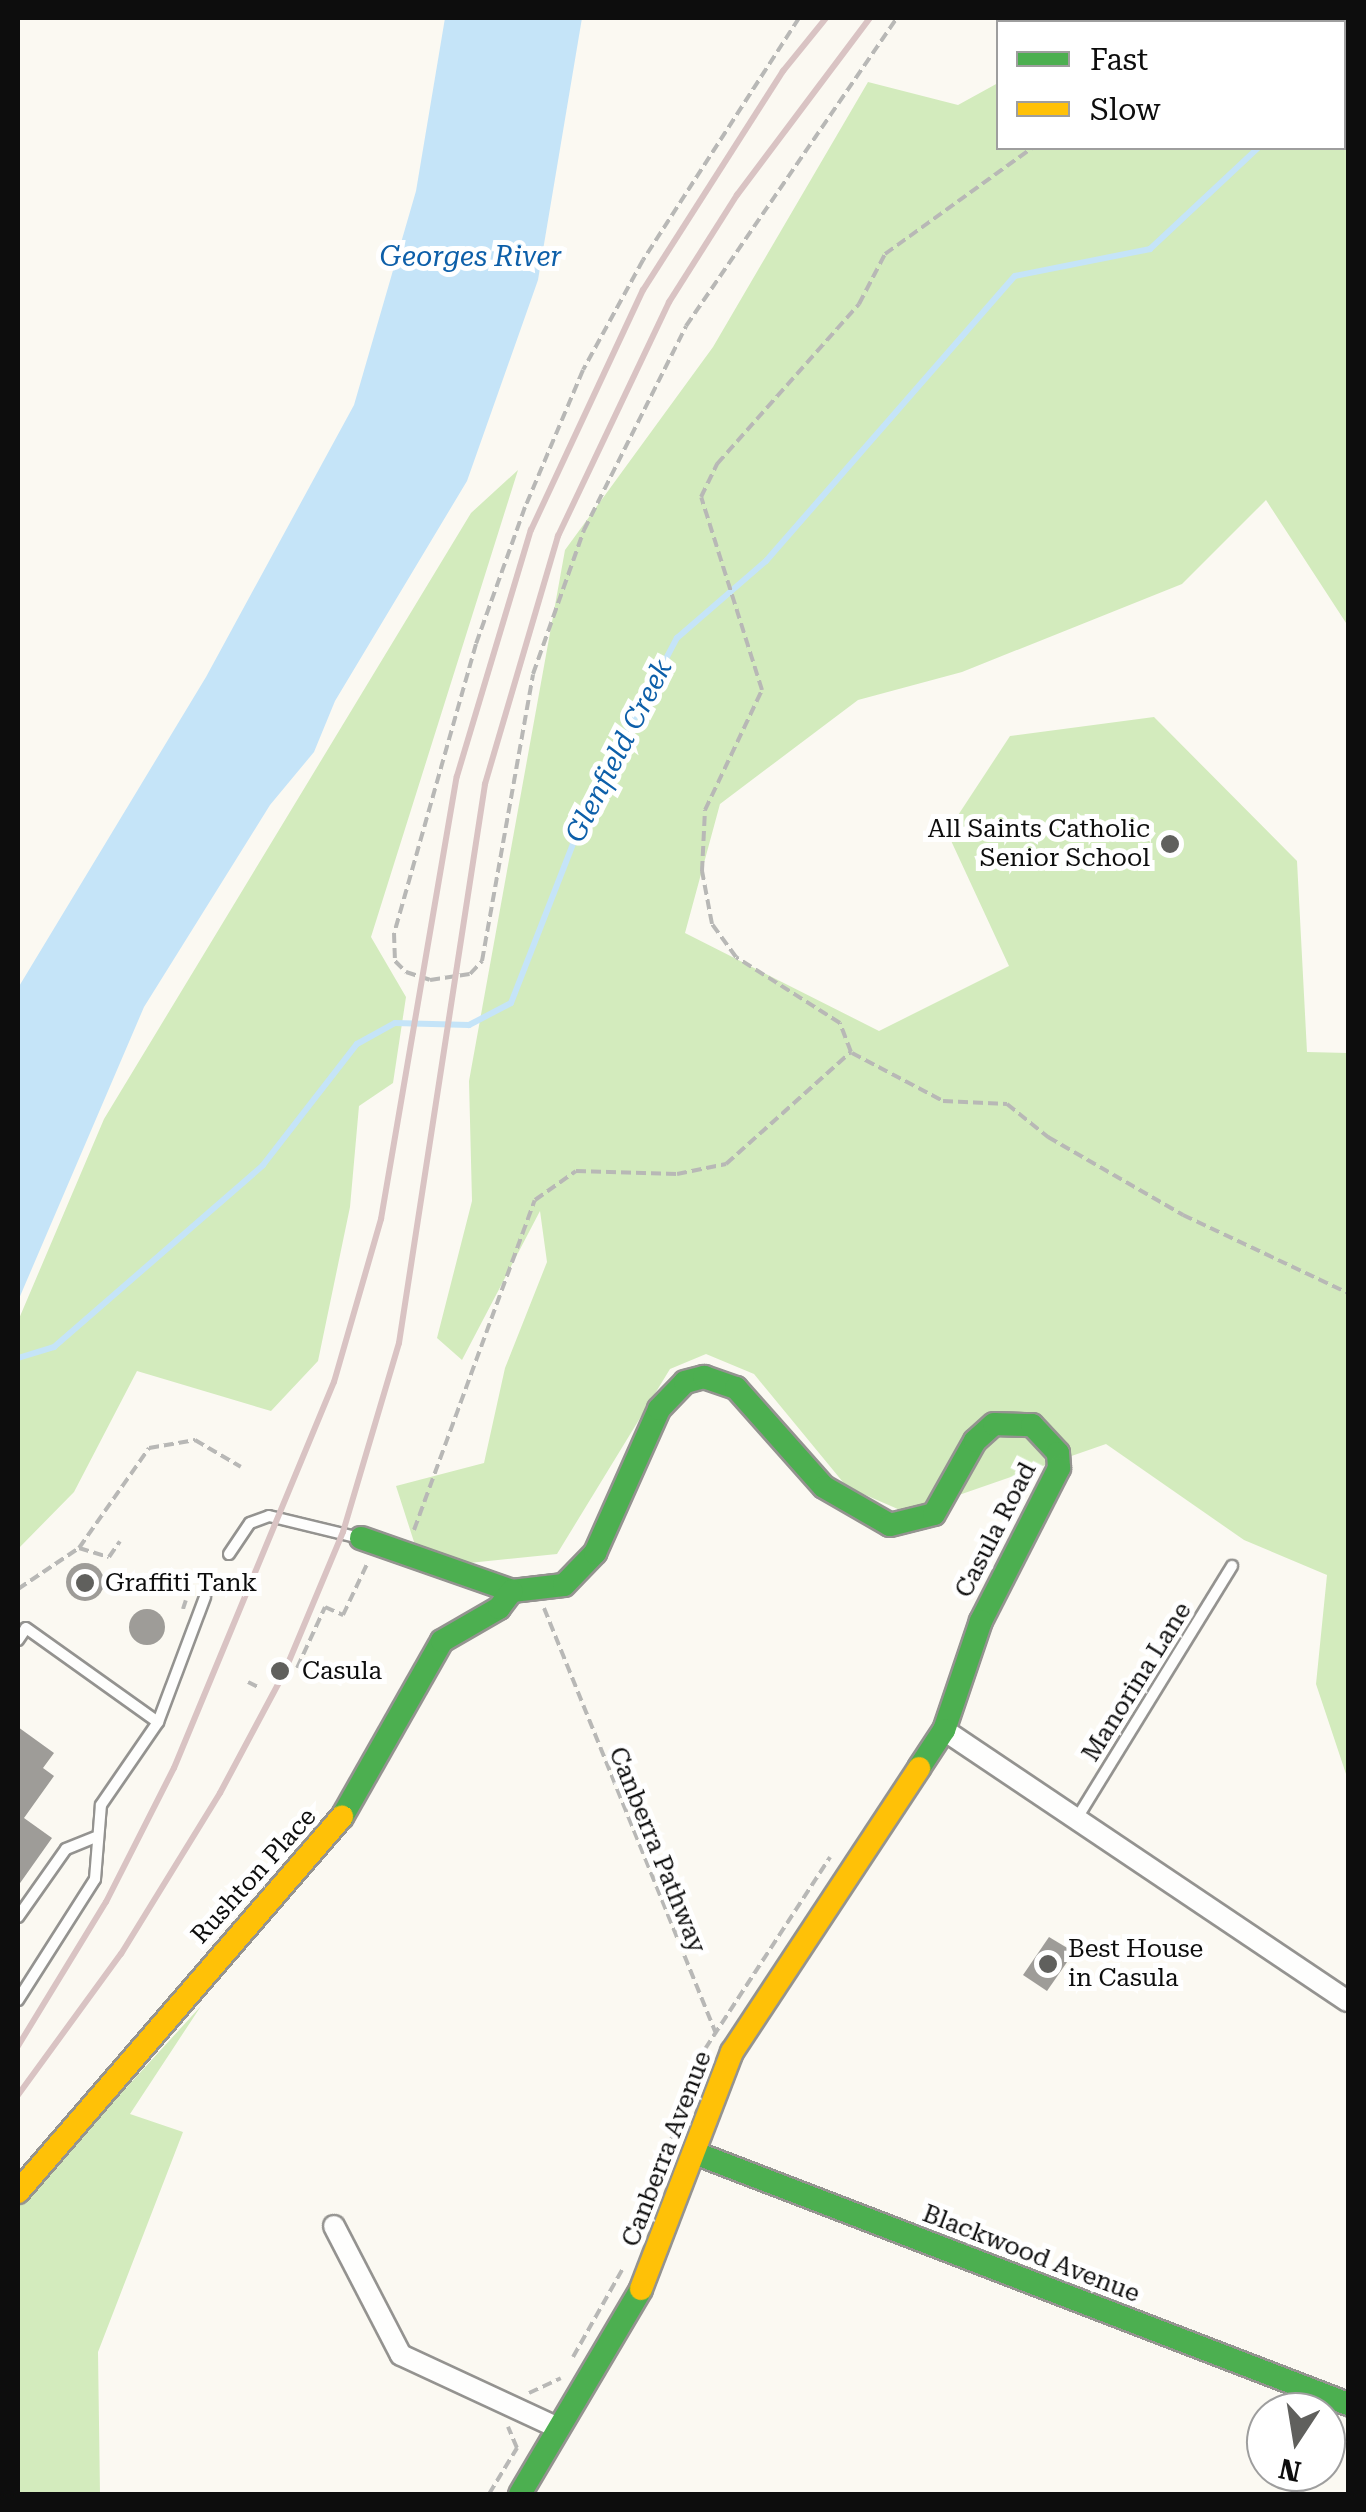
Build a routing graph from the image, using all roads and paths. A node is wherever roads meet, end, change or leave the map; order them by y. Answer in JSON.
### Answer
{"nodes":[{"id":1,"x":798,"y":18,"type":"edge"},
{"id":2,"x":897,"y":18,"type":"edge"},
{"id":3,"x":1029,"y":150,"type":"edge"},
{"id":4,"x":850,"y":1052,"type":"junction"},
{"id":5,"x":1348,"y":1293,"type":"edge"},
{"id":6,"x":241,"y":1467,"type":"dead end"},
{"id":7,"x":408,"y":1538,"type":"dead end"},
{"id":8,"x":120,"y":1540,"type":"dead end"},
{"id":9,"x":366,"y":1547,"type":"junction"},
{"id":10,"x":79,"y":1548,"type":"junction"},
{"id":11,"x":229,"y":1554,"type":"dead end"},
{"id":12,"x":1232,"y":1566,"type":"dead end"},
{"id":13,"x":18,"y":1589,"type":"edge"},
{"id":14,"x":512,"y":1591,"type":"junction"},
{"id":15,"x":541,"y":1593,"type":"junction"},
{"id":16,"x":205,"y":1597,"type":"dead end"},
{"id":17,"x":18,"y":1640,"type":"edge"},
{"id":18,"x":297,"y":1668,"type":"dead end"},
{"id":19,"x":248,"y":1682,"type":"dead end"},
{"id":20,"x":258,"y":1687,"type":"dead end"},
{"id":21,"x":158,"y":1722,"type":"junction"},
{"id":22,"x":944,"y":1730,"type":"junction"},
{"id":23,"x":1076,"y":1819,"type":"junction"},
{"id":24,"x":95,"y":1837,"type":"junction"},
{"id":25,"x":18,"y":1917,"type":"edge"},
{"id":26,"x":18,"y":2000,"type":"edge"},
{"id":27,"x":1348,"y":2002,"type":"edge"},
{"id":28,"x":696,"y":2153,"type":"junction"},
{"id":29,"x":18,"y":2192,"type":"edge"},
{"id":30,"x":642,"y":2218,"type":"dead end"},
{"id":31,"x":334,"y":2226,"type":"dead end"},
{"id":32,"x":630,"y":2251,"type":"dead end"},
{"id":33,"x":517,"y":2389,"type":"dead end"},
{"id":34,"x":1348,"y":2404,"type":"edge"},
{"id":35,"x":501,"y":2422,"type":"dead end"},
{"id":36,"x":556,"y":2427,"type":"junction"},
{"id":37,"x":488,"y":2494,"type":"edge"},
{"id":38,"x":520,"y":2494,"type":"edge"}],
"edges":[{"from":1,"to":2,"type":"path"},
{"from":3,"to":4,"type":"path"},
{"from":4,"to":5,"type":"path"},
{"from":4,"to":7,"type":"path"},
{"from":6,"to":10,"type":"path"},
{"from":8,"to":10,"type":"path"},
{"from":9,"to":11,"type":"lane"},
{"from":9,"to":14,"type":"street"},
{"from":9,"to":18,"type":"path"},
{"from":10,"to":13,"type":"path"},
{"from":12,"to":23,"type":"lane","name":"Manorina Lane"},
{"from":14,"to":15,"type":"street"},
{"from":14,"to":29,"type":"street","name":"Rushton Place"},
{"from":15,"to":22,"type":"street","name":"Casula Road"},
{"from":15,"to":30,"type":"path","name":"Canberra Pathway"},
{"from":16,"to":21,"type":"lane"},
{"from":17,"to":21,"type":"lane"},
{"from":19,"to":20,"type":"path"},
{"from":21,"to":24,"type":"lane"},
{"from":22,"to":23,"type":"street"},
{"from":22,"to":28,"type":"street","name":"Canberra Avenue"},
{"from":23,"to":27,"type":"street"},
{"from":24,"to":25,"type":"lane"},
{"from":24,"to":26,"type":"lane"},
{"from":28,"to":34,"type":"street","name":"Blackwood Avenue"},
{"from":28,"to":36,"type":"street","name":"Canberra Avenue"},
{"from":31,"to":36,"type":"street"},
{"from":32,"to":33,"type":"path"},
{"from":35,"to":37,"type":"path"},
{"from":36,"to":38,"type":"street","name":"Canberra Avenue"}]}
